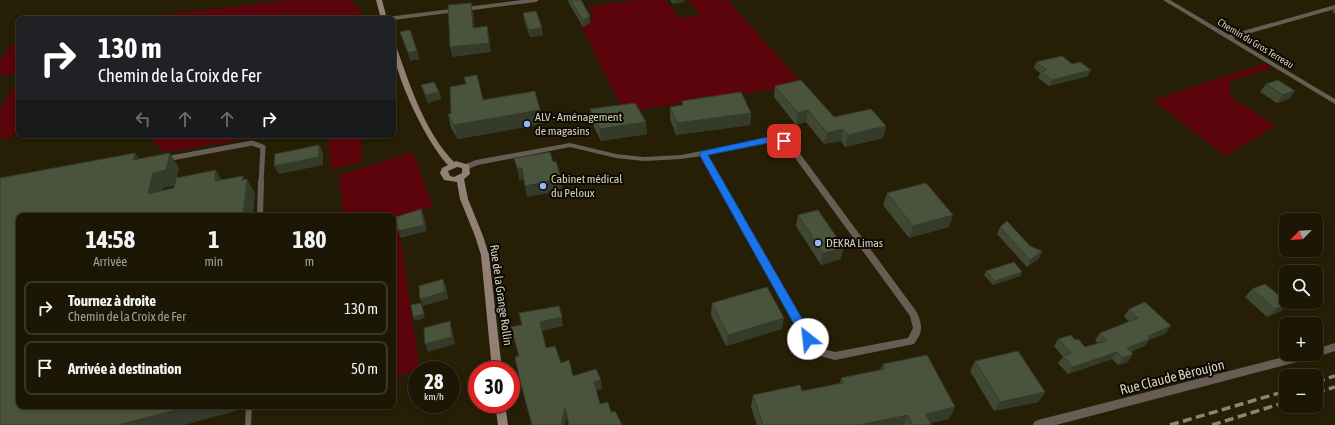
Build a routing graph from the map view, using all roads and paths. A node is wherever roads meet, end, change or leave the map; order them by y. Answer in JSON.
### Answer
{"nodes":[{"id":1,"x":379,"y":0,"type":"edge"},
{"id":2,"x":536,"y":0,"type":"edge"},
{"id":3,"x":1166,"y":0,"type":"edge"},
{"id":4,"x":1335,"y":7,"type":"edge"},
{"id":5,"x":383,"y":16,"type":"edge"},
{"id":6,"x":396,"y":18,"type":"edge"},
{"id":7,"x":1229,"y":38,"type":"junction"},
{"id":8,"x":396,"y":53,"type":"edge"},
{"id":9,"x":1335,"y":102,"type":"edge"},
{"id":10,"x":703,"y":154,"type":"junction"},
{"id":11,"x":157,"y":160,"type":"edge"},
{"id":12,"x":452,"y":165,"type":"junction"},
{"id":13,"x":466,"y":167,"type":"junction"},
{"id":14,"x":460,"y":179,"type":"junction"},
{"id":15,"x":260,"y":213,"type":"edge"},
{"id":16,"x":1335,"y":347,"type":"edge"},
{"id":17,"x":1323,"y":351,"type":"edge"},
{"id":18,"x":496,"y":361,"type":"edge"},
{"id":19,"x":1284,"y":361,"type":"edge"},
{"id":20,"x":249,"y":409,"type":"edge"},
{"id":21,"x":501,"y":413,"type":"edge"},
{"id":22,"x":248,"y":425,"type":"edge"},
{"id":23,"x":502,"y":425,"type":"edge"},
{"id":24,"x":1038,"y":425,"type":"edge"}],
"edges":[{"from":1,"to":5,"type":"main road"},
{"from":2,"to":6,"type":"street"},
{"from":3,"to":7,"type":"street","name":"Chemin du Gros Terreau"},
{"from":4,"to":7,"type":"street"},
{"from":7,"to":9,"type":"street","name":"Chemin du Gros Terreau"},
{"from":8,"to":12,"type":"main road"},
{"from":10,"to":10,"type":"street"},
{"from":10,"to":13,"type":"street"},
{"from":11,"to":15,"type":"lane"},
{"from":12,"to":13,"type":"main road"},
{"from":12,"to":14,"type":"main road"},
{"from":13,"to":14,"type":"main road"},
{"from":14,"to":18,"type":"main road","name":"Rue de la Grange Rollin"},
{"from":16,"to":17,"type":"street"},
{"from":19,"to":24,"type":"street","name":"Rue Claude Béroujon"},
{"from":20,"to":22,"type":"lane"},
{"from":21,"to":23,"type":"main road"}]}
